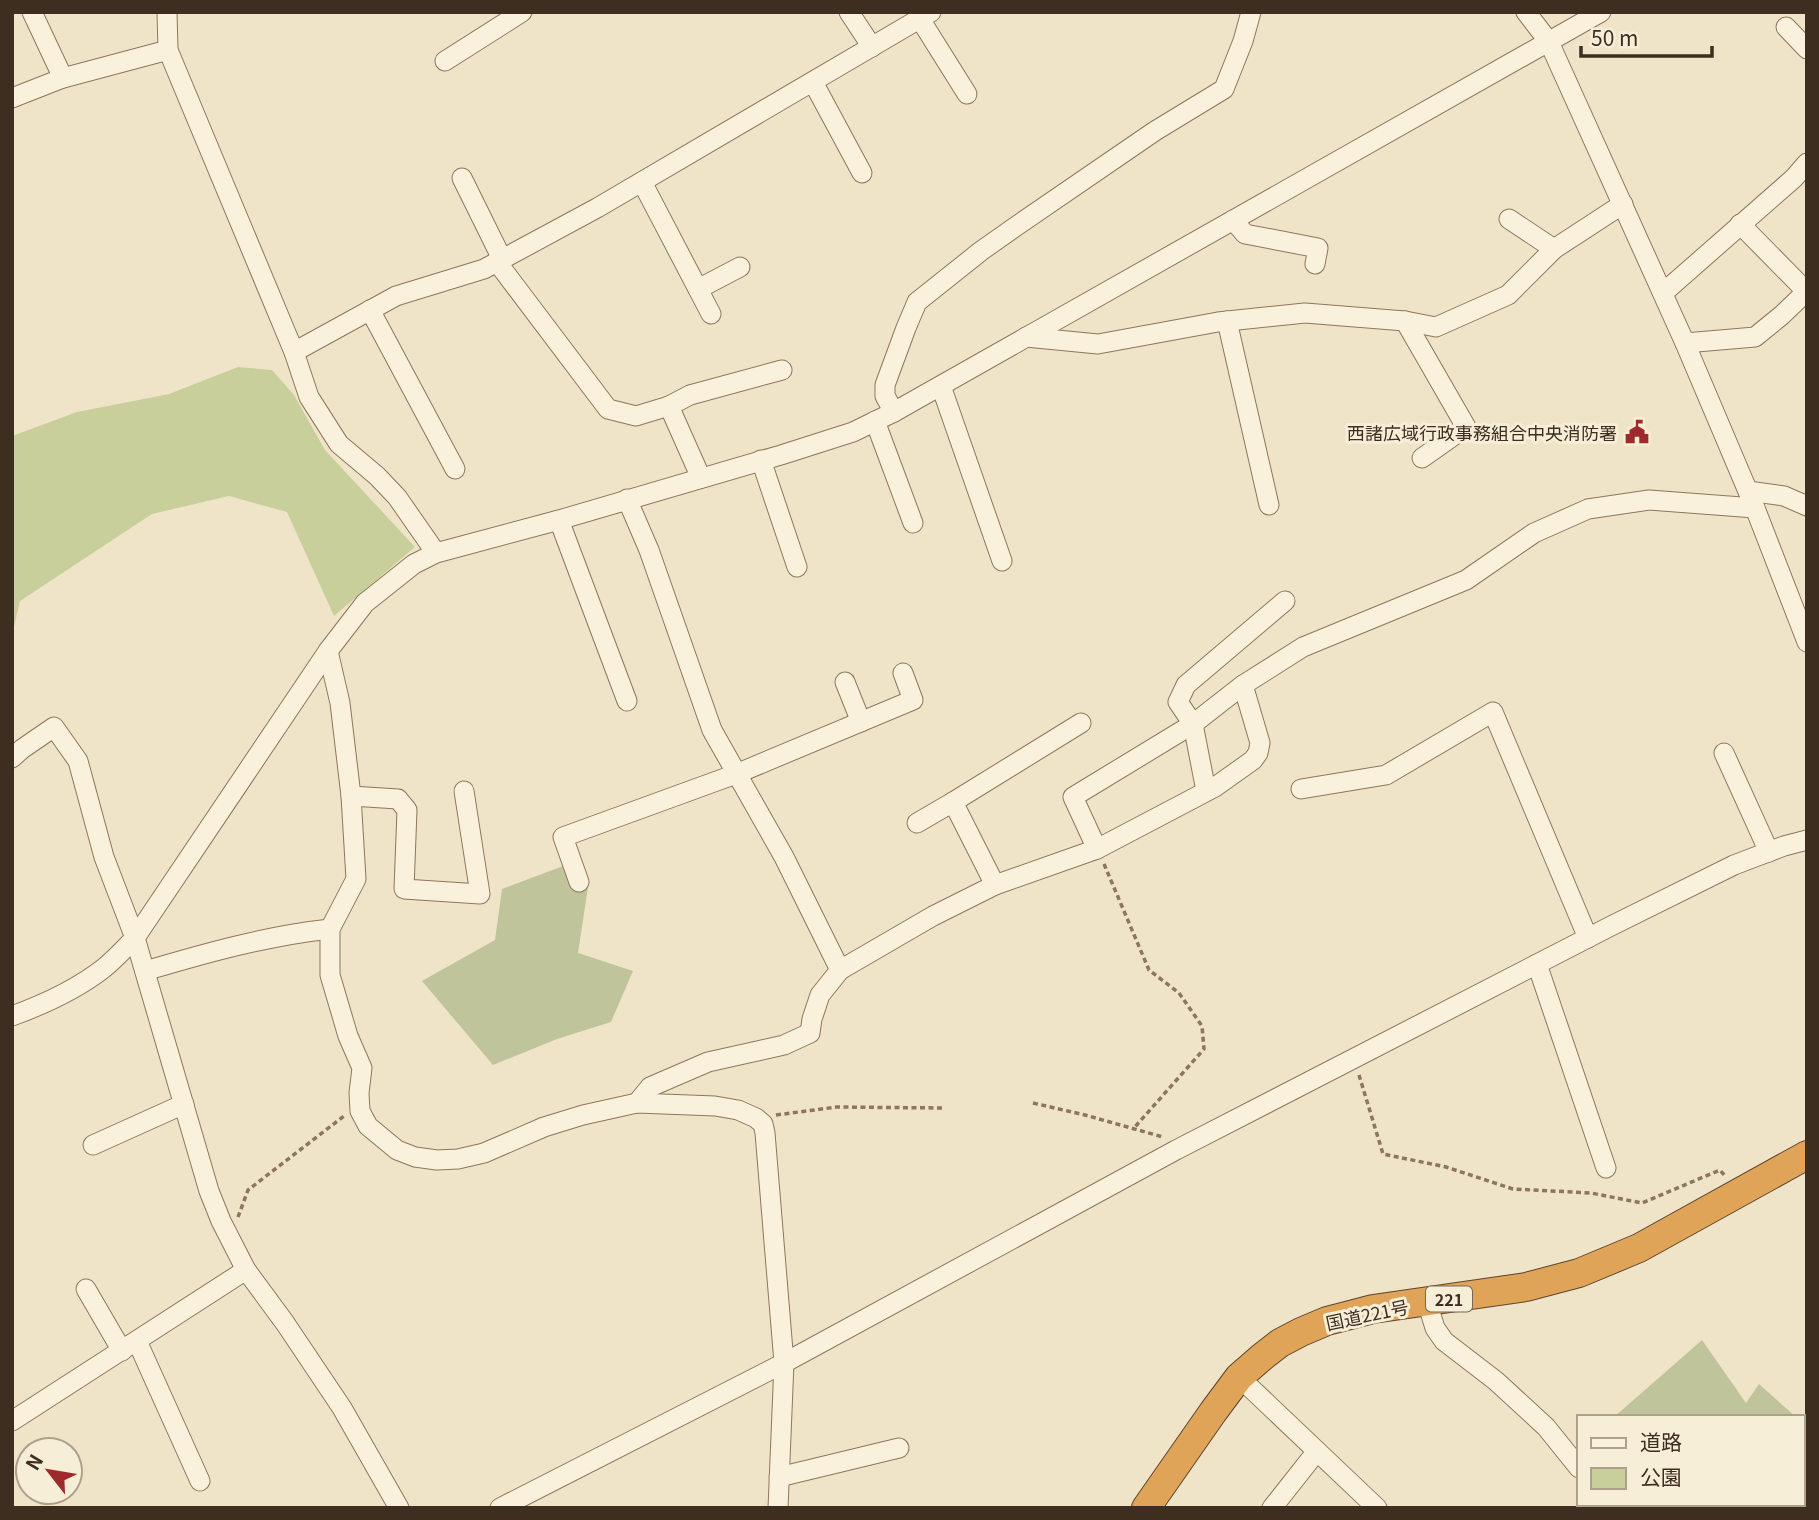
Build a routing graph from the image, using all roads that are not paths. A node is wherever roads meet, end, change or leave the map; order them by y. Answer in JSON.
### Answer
{"nodes":[{"id":1,"x":32,"y":12,"type":"edge"},
{"id":2,"x":167,"y":12,"type":"edge"},
{"id":3,"x":522,"y":12,"type":"edge"},
{"id":4,"x":849,"y":12,"type":"edge"},
{"id":5,"x":1251,"y":12,"type":"edge"},
{"id":6,"x":1526,"y":12,"type":"edge"},
{"id":7,"x":1601,"y":12,"type":"edge"},
{"id":8,"x":925,"y":16,"type":"edge"},
{"id":9,"x":1786,"y":27,"type":"dead end"},
{"id":10,"x":1549,"y":42,"type":"junction"},
{"id":11,"x":872,"y":47,"type":"junction"},
{"id":12,"x":1807,"y":49,"type":"edge"},
{"id":13,"x":168,"y":50,"type":"junction"},
{"id":14,"x":445,"y":61,"type":"dead end"},
{"id":15,"x":63,"y":78,"type":"junction"},
{"id":16,"x":813,"y":82,"type":"junction"},
{"id":17,"x":967,"y":94,"type":"dead end"},
{"id":18,"x":12,"y":97,"type":"edge"},
{"id":19,"x":1807,"y":163,"type":"edge"},
{"id":20,"x":862,"y":173,"type":"dead end"},
{"id":21,"x":462,"y":178,"type":"dead end"},
{"id":22,"x":642,"y":182,"type":"junction"},
{"id":23,"x":1623,"y":204,"type":"junction"},
{"id":24,"x":1509,"y":219,"type":"dead end"},
{"id":25,"x":1233,"y":220,"type":"junction"},
{"id":26,"x":1740,"y":224,"type":"junction"},
{"id":27,"x":1554,"y":249,"type":"junction"},
{"id":28,"x":500,"y":261,"type":"junction"},
{"id":29,"x":1315,"y":264,"type":"dead end"},
{"id":30,"x":740,"y":267,"type":"dead end"},
{"id":31,"x":698,"y":289,"type":"junction"},
{"id":32,"x":1807,"y":291,"type":"edge"},
{"id":33,"x":1663,"y":293,"type":"junction"},
{"id":34,"x":370,"y":310,"type":"junction"},
{"id":35,"x":711,"y":314,"type":"dead end"},
{"id":36,"x":1227,"y":321,"type":"junction"},
{"id":37,"x":1405,"y":321,"type":"junction"},
{"id":38,"x":1026,"y":337,"type":"junction"},
{"id":39,"x":1685,"y":343,"type":"junction"},
{"id":40,"x":295,"y":352,"type":"junction"},
{"id":41,"x":782,"y":370,"type":"dead end"},
{"id":42,"x":941,"y":386,"type":"junction"},
{"id":43,"x":669,"y":406,"type":"junction"},
{"id":44,"x":894,"y":412,"type":"junction"},
{"id":45,"x":875,"y":421,"type":"junction"},
{"id":46,"x":1422,"y":458,"type":"dead end"},
{"id":47,"x":761,"y":460,"type":"junction"},
{"id":48,"x":455,"y":469,"type":"dead end"},
{"id":49,"x":701,"y":478,"type":"junction"},
{"id":50,"x":628,"y":499,"type":"junction"},
{"id":51,"x":1751,"y":500,"type":"junction"},
{"id":52,"x":1269,"y":505,"type":"dead end"},
{"id":53,"x":1807,"y":506,"type":"edge"},
{"id":54,"x":559,"y":520,"type":"junction"},
{"id":55,"x":913,"y":523,"type":"dead end"},
{"id":56,"x":436,"y":553,"type":"junction"},
{"id":57,"x":1002,"y":561,"type":"dead end"},
{"id":58,"x":797,"y":567,"type":"dead end"},
{"id":59,"x":1285,"y":601,"type":"dead end"},
{"id":60,"x":1807,"y":642,"type":"edge"},
{"id":61,"x":328,"y":651,"type":"junction"},
{"id":62,"x":904,"y":673,"type":"dead end"},
{"id":63,"x":845,"y":682,"type":"dead end"},
{"id":64,"x":1242,"y":685,"type":"junction"},
{"id":65,"x":627,"y":701,"type":"dead end"},
{"id":66,"x":861,"y":722,"type":"junction"},
{"id":67,"x":1081,"y":723,"type":"dead end"},
{"id":68,"x":1193,"y":724,"type":"junction"},
{"id":69,"x":1724,"y":753,"type":"dead end"},
{"id":70,"x":12,"y":758,"type":"edge"},
{"id":71,"x":736,"y":774,"type":"junction"},
{"id":72,"x":1301,"y":789,"type":"dead end"},
{"id":73,"x":464,"y":791,"type":"dead end"},
{"id":74,"x":1206,"y":791,"type":"junction"},
{"id":75,"x":351,"y":796,"type":"junction"},
{"id":76,"x":953,"y":802,"type":"junction"},
{"id":77,"x":917,"y":823,"type":"dead end"},
{"id":78,"x":1807,"y":840,"type":"edge"},
{"id":79,"x":1097,"y":849,"type":"junction"},
{"id":80,"x":1769,"y":852,"type":"junction"},
{"id":81,"x":579,"y":882,"type":"dead end"},
{"id":82,"x":995,"y":885,"type":"junction"},
{"id":83,"x":330,"y":929,"type":"junction"},
{"id":84,"x":135,"y":938,"type":"junction"},
{"id":85,"x":1588,"y":938,"type":"junction"},
{"id":86,"x":1537,"y":964,"type":"junction"},
{"id":87,"x":840,"y":970,"type":"junction"},
{"id":88,"x":145,"y":971,"type":"junction"},
{"id":89,"x":12,"y":1016,"type":"edge"},
{"id":90,"x":637,"y":1102,"type":"junction"},
{"id":91,"x":184,"y":1104,"type":"junction"},
{"id":92,"x":93,"y":1145,"type":"dead end"},
{"id":93,"x":1807,"y":1155,"type":"edge"},
{"id":94,"x":1606,"y":1168,"type":"dead end"},
{"id":95,"x":246,"y":1270,"type":"junction"},
{"id":96,"x":86,"y":1289,"type":"dead end"},
{"id":97,"x":1427,"y":1302,"type":"junction"},
{"id":98,"x":130,"y":1346,"type":"junction"},
{"id":99,"x":785,"y":1363,"type":"junction"},
{"id":100,"x":1239,"y":1377,"type":"junction"},
{"id":101,"x":12,"y":1421,"type":"edge"},
{"id":102,"x":899,"y":1448,"type":"dead end"},
{"id":103,"x":1317,"y":1451,"type":"junction"},
{"id":104,"x":1577,"y":1466,"type":"edge"},
{"id":105,"x":779,"y":1477,"type":"junction"},
{"id":106,"x":200,"y":1480,"type":"dead end"},
{"id":107,"x":399,"y":1508,"type":"edge"},
{"id":108,"x":500,"y":1508,"type":"edge"},
{"id":109,"x":778,"y":1508,"type":"edge"},
{"id":110,"x":1146,"y":1508,"type":"edge"},
{"id":111,"x":1272,"y":1508,"type":"edge"},
{"id":112,"x":1377,"y":1508,"type":"edge"}],
"edges":[{"from":1,"to":15,"type":"street"},
{"from":2,"to":13,"type":"street"},
{"from":3,"to":14,"type":"street"},
{"from":4,"to":11,"type":"street"},
{"from":5,"to":44,"type":"street"},
{"from":6,"to":10,"type":"street"},
{"from":7,"to":10,"type":"street"},
{"from":8,"to":11,"type":"street"},
{"from":8,"to":17,"type":"street"},
{"from":9,"to":12,"type":"street"},
{"from":10,"to":23,"type":"street"},
{"from":10,"to":25,"type":"street"},
{"from":11,"to":16,"type":"street"},
{"from":13,"to":15,"type":"street"},
{"from":13,"to":40,"type":"street"},
{"from":15,"to":18,"type":"street"},
{"from":16,"to":20,"type":"street"},
{"from":16,"to":22,"type":"street"},
{"from":19,"to":26,"type":"street"},
{"from":21,"to":28,"type":"street"},
{"from":22,"to":28,"type":"street"},
{"from":22,"to":31,"type":"street"},
{"from":23,"to":27,"type":"street"},
{"from":23,"to":33,"type":"street"},
{"from":24,"to":27,"type":"street"},
{"from":25,"to":29,"type":"street"},
{"from":25,"to":38,"type":"street"},
{"from":26,"to":32,"type":"street"},
{"from":26,"to":33,"type":"street"},
{"from":27,"to":37,"type":"street"},
{"from":28,"to":34,"type":"street"},
{"from":28,"to":43,"type":"street"},
{"from":30,"to":31,"type":"street"},
{"from":31,"to":35,"type":"street"},
{"from":32,"to":39,"type":"street"},
{"from":33,"to":39,"type":"street"},
{"from":34,"to":40,"type":"street"},
{"from":34,"to":48,"type":"street"},
{"from":36,"to":37,"type":"street"},
{"from":36,"to":38,"type":"street"},
{"from":36,"to":52,"type":"street"},
{"from":37,"to":46,"type":"street"},
{"from":38,"to":42,"type":"street"},
{"from":39,"to":51,"type":"street"},
{"from":40,"to":56,"type":"street"},
{"from":41,"to":43,"type":"street"},
{"from":42,"to":44,"type":"street"},
{"from":42,"to":57,"type":"street"},
{"from":43,"to":49,"type":"street"},
{"from":44,"to":45,"type":"street"},
{"from":45,"to":47,"type":"street"},
{"from":45,"to":55,"type":"street"},
{"from":47,"to":49,"type":"street"},
{"from":47,"to":58,"type":"street"},
{"from":49,"to":50,"type":"street"},
{"from":50,"to":54,"type":"street"},
{"from":50,"to":71,"type":"street"},
{"from":51,"to":53,"type":"street"},
{"from":51,"to":60,"type":"street"},
{"from":51,"to":64,"type":"street"},
{"from":54,"to":56,"type":"street"},
{"from":54,"to":65,"type":"street"},
{"from":56,"to":61,"type":"street"},
{"from":59,"to":68,"type":"street"},
{"from":61,"to":75,"type":"street"},
{"from":61,"to":84,"type":"street"},
{"from":62,"to":66,"type":"street"},
{"from":63,"to":66,"type":"street"},
{"from":64,"to":68,"type":"street"},
{"from":64,"to":74,"type":"street"},
{"from":66,"to":71,"type":"street"},
{"from":67,"to":76,"type":"street"},
{"from":68,"to":74,"type":"street"},
{"from":68,"to":79,"type":"street"},
{"from":69,"to":80,"type":"street"},
{"from":70,"to":84,"type":"street"},
{"from":71,"to":81,"type":"street"},
{"from":71,"to":87,"type":"street"},
{"from":72,"to":85,"type":"street"},
{"from":73,"to":75,"type":"street"},
{"from":74,"to":79,"type":"street"},
{"from":75,"to":83,"type":"street"},
{"from":76,"to":77,"type":"street"},
{"from":76,"to":82,"type":"street"},
{"from":78,"to":80,"type":"street"},
{"from":79,"to":82,"type":"street"},
{"from":80,"to":85,"type":"street"},
{"from":82,"to":87,"type":"street"},
{"from":83,"to":88,"type":"street"},
{"from":83,"to":90,"type":"street"},
{"from":84,"to":88,"type":"street"},
{"from":84,"to":89,"type":"street"},
{"from":85,"to":86,"type":"street"},
{"from":86,"to":94,"type":"street"},
{"from":86,"to":99,"type":"street"},
{"from":87,"to":90,"type":"street"},
{"from":88,"to":91,"type":"street"},
{"from":90,"to":99,"type":"street"},
{"from":91,"to":92,"type":"street"},
{"from":91,"to":95,"type":"street"},
{"from":93,"to":97,"type":"highway","name":"国道221号","number":"221"},
{"from":95,"to":98,"type":"street"},
{"from":95,"to":107,"type":"street"},
{"from":96,"to":98,"type":"street"},
{"from":97,"to":100,"type":"highway","name":"国道221号","number":"221"},
{"from":97,"to":104,"type":"street"},
{"from":98,"to":101,"type":"street"},
{"from":98,"to":106,"type":"street"},
{"from":99,"to":105,"type":"street"},
{"from":99,"to":108,"type":"street"},
{"from":100,"to":103,"type":"street"},
{"from":100,"to":110,"type":"highway","name":"国道221号","number":"221"},
{"from":102,"to":105,"type":"street"},
{"from":103,"to":111,"type":"street"},
{"from":103,"to":112,"type":"street"},
{"from":105,"to":109,"type":"street"}]}
